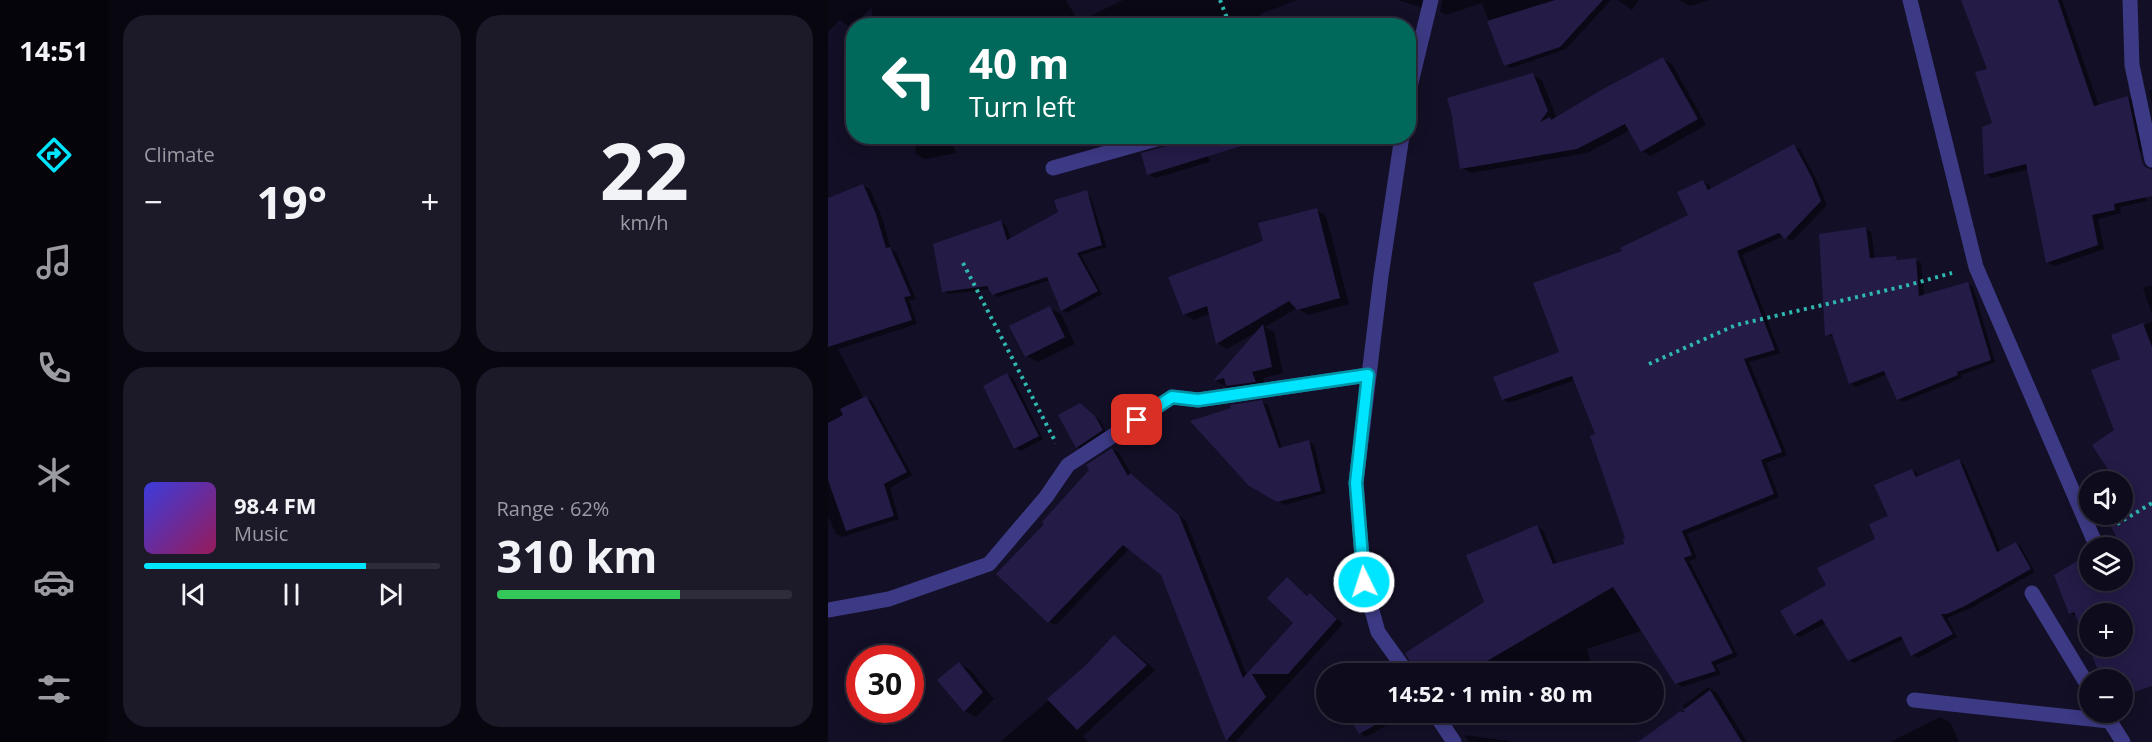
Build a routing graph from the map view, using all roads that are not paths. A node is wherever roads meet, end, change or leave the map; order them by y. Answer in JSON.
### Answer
{"nodes":[{"id":1,"x":1431,"y":0,"type":"edge"},
{"id":2,"x":1910,"y":0,"type":"edge"},
{"id":3,"x":2130,"y":0,"type":"edge"},
{"id":4,"x":1416,"y":62,"type":"edge"},
{"id":5,"x":1138,"y":144,"type":"edge"},
{"id":6,"x":1401,"y":144,"type":"edge"},
{"id":7,"x":2152,"y":160,"type":"edge"},
{"id":8,"x":1053,"y":168,"type":"dead end"},
{"id":9,"x":1368,"y":375,"type":"junction"},
{"id":10,"x":2093,"y":537,"type":"edge"},
{"id":11,"x":2032,"y":593,"type":"dead end"},
{"id":12,"x":828,"y":610,"type":"edge"},
{"id":13,"x":1400,"y":663,"type":"edge"},
{"id":14,"x":2079,"y":671,"type":"edge"},
{"id":15,"x":1914,"y":700,"type":"dead end"},
{"id":16,"x":2079,"y":715,"type":"edge"},
{"id":17,"x":1441,"y":723,"type":"edge"},
{"id":18,"x":2110,"y":723,"type":"edge"},
{"id":19,"x":1454,"y":742,"type":"edge"},
{"id":20,"x":2123,"y":742,"type":"edge"}],
"edges":[{"from":1,"to":4,"type":"street"},
{"from":2,"to":10,"type":"street"},
{"from":3,"to":7,"type":"street"},
{"from":5,"to":8,"type":"street"},
{"from":6,"to":9,"type":"street"},
{"from":9,"to":12,"type":"street"},
{"from":9,"to":13,"type":"street"},
{"from":11,"to":14,"type":"street"},
{"from":15,"to":16,"type":"street"},
{"from":17,"to":19,"type":"street"},
{"from":18,"to":20,"type":"street"}]}
